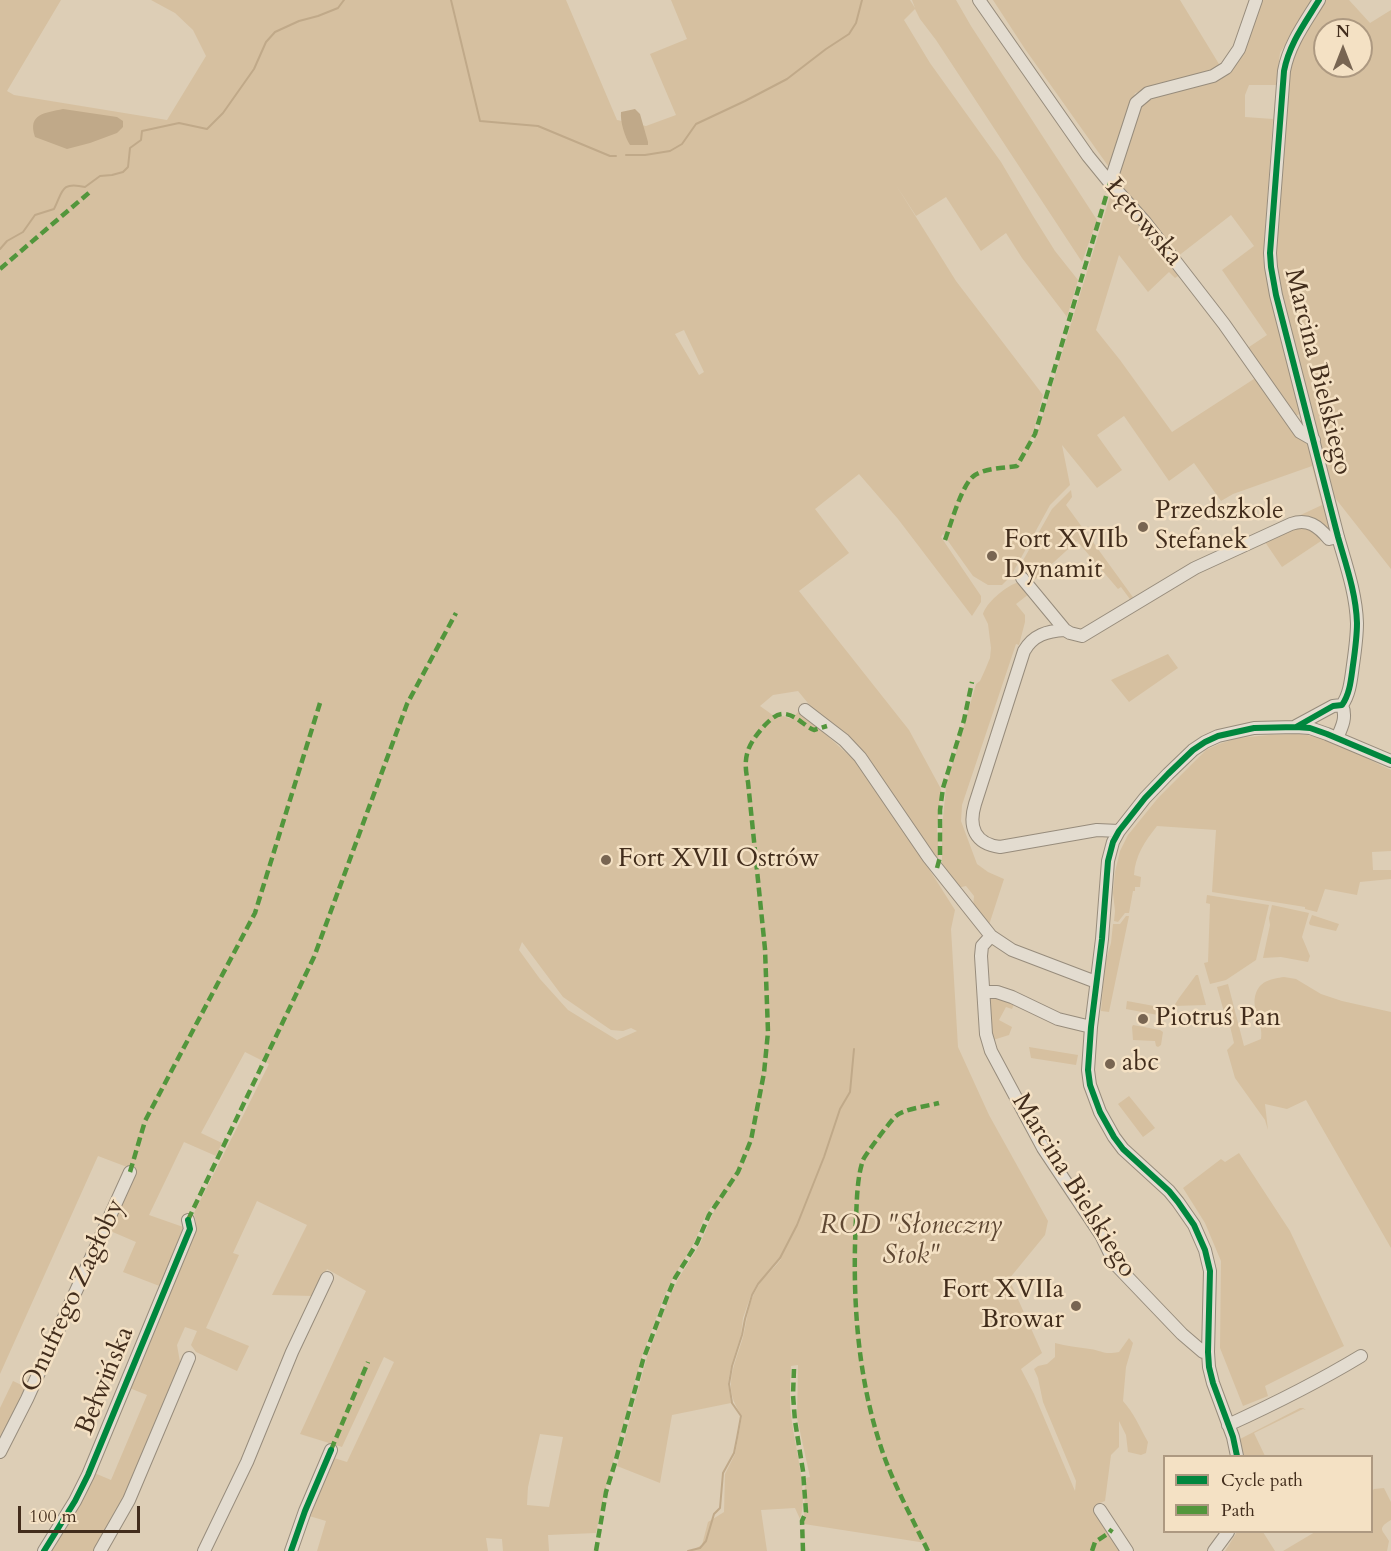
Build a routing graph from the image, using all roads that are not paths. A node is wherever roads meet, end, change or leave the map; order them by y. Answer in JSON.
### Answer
{"nodes":[{"id":1,"x":980,"y":0,"type":"edge"},
{"id":2,"x":1256,"y":0,"type":"edge"},
{"id":3,"x":1319,"y":0,"type":"edge"},
{"id":4,"x":1110,"y":183,"type":"junction"},
{"id":5,"x":1314,"y":440,"type":"junction"},
{"id":6,"x":1338,"y":537,"type":"junction"},
{"id":7,"x":1022,"y":578,"type":"dead end"},
{"id":8,"x":1065,"y":630,"type":"junction"},
{"id":9,"x":1342,"y":705,"type":"junction"},
{"id":10,"x":805,"y":710,"type":"dead end"},
{"id":11,"x":1320,"y":714,"type":"junction"},
{"id":12,"x":1296,"y":727,"type":"junction"},
{"id":13,"x":1321,"y":732,"type":"junction"},
{"id":14,"x":1337,"y":738,"type":"junction"},
{"id":15,"x":1391,"y":761,"type":"edge"},
{"id":16,"x":1119,"y":831,"type":"junction"},
{"id":17,"x":991,"y":936,"type":"junction"},
{"id":18,"x":1096,"y":982,"type":"junction"},
{"id":19,"x":984,"y":992,"type":"junction"},
{"id":20,"x":1091,"y":1027,"type":"junction"},
{"id":21,"x":130,"y":1172,"type":"dead end"},
{"id":22,"x":188,"y":1220,"type":"dead end"},
{"id":23,"x":327,"y":1278,"type":"dead end"},
{"id":24,"x":1208,"y":1352,"type":"junction"},
{"id":25,"x":1361,"y":1356,"type":"dead end"},
{"id":26,"x":189,"y":1358,"type":"dead end"},
{"id":27,"x":1228,"y":1425,"type":"junction"},
{"id":28,"x":331,"y":1450,"type":"dead end"},
{"id":29,"x":0,"y":1452,"type":"edge"},
{"id":30,"x":1238,"y":1455,"type":"edge"},
{"id":31,"x":1100,"y":1509,"type":"dead end"},
{"id":32,"x":1227,"y":1533,"type":"edge"},
{"id":33,"x":44,"y":1551,"type":"edge"},
{"id":34,"x":100,"y":1551,"type":"edge"},
{"id":35,"x":204,"y":1551,"type":"edge"},
{"id":36,"x":291,"y":1551,"type":"edge"},
{"id":37,"x":1127,"y":1551,"type":"edge"},
{"id":38,"x":1214,"y":1551,"type":"edge"}],
"edges":[{"from":1,"to":4,"type":"street","name":"Łętowska"},
{"from":2,"to":4,"type":"street"},
{"from":3,"to":5,"type":"street","name":"Marcina Bielskiego"},
{"from":4,"to":5,"type":"street","name":"Łętowska"},
{"from":5,"to":6,"type":"street","name":"Marcina Bielskiego"},
{"from":6,"to":8,"type":"street"},
{"from":6,"to":9,"type":"street","name":"Marcina Bielskiego"},
{"from":7,"to":8,"type":"street"},
{"from":8,"to":16,"type":"street"},
{"from":9,"to":11,"type":"street"},
{"from":9,"to":14,"type":"street","name":"Marcina Bielskiego"},
{"from":10,"to":17,"type":"street"},
{"from":11,"to":12,"type":"street"},
{"from":11,"to":13,"type":"street"},
{"from":12,"to":13,"type":"street"},
{"from":12,"to":16,"type":"street"},
{"from":13,"to":14,"type":"street"},
{"from":14,"to":15,"type":"street"},
{"from":16,"to":18,"type":"street"},
{"from":17,"to":18,"type":"street"},
{"from":17,"to":19,"type":"street","name":"Marcina Bielskiego"},
{"from":18,"to":20,"type":"street"},
{"from":19,"to":20,"type":"street"},
{"from":19,"to":24,"type":"street","name":"Marcina Bielskiego"},
{"from":20,"to":24,"type":"street"},
{"from":21,"to":29,"type":"street","name":"Onufrego Zagłoby"},
{"from":22,"to":33,"type":"street","name":"Bełwińska"},
{"from":23,"to":35,"type":"street"},
{"from":24,"to":27,"type":"street"},
{"from":25,"to":27,"type":"street"},
{"from":26,"to":34,"type":"street"},
{"from":27,"to":30,"type":"street"},
{"from":28,"to":36,"type":"street"},
{"from":31,"to":37,"type":"street"},
{"from":32,"to":38,"type":"street"}]}
